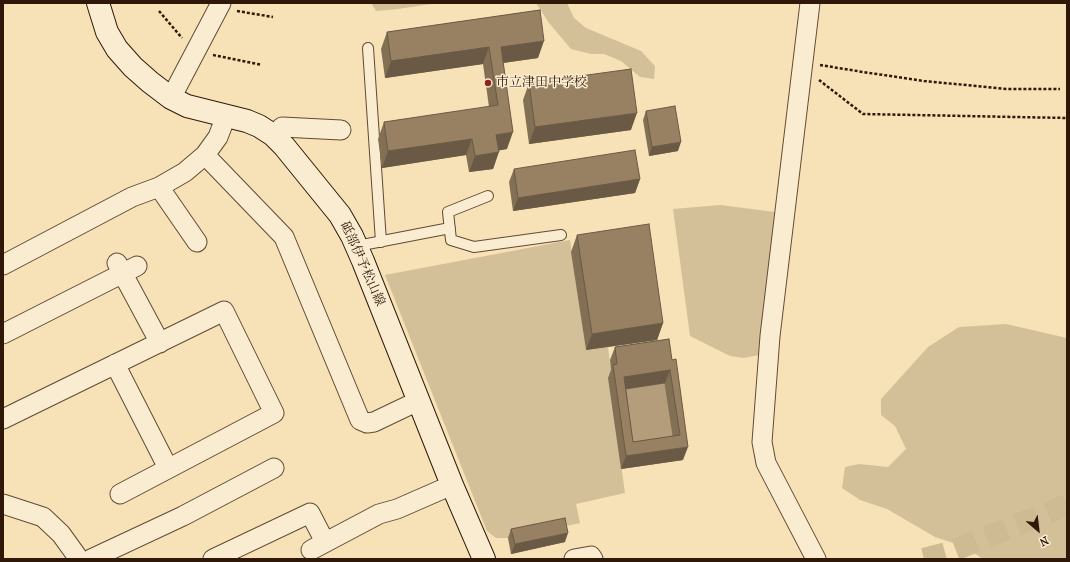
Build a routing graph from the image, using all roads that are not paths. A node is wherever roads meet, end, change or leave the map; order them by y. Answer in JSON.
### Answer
{"nodes":[{"id":1,"x":98,"y":3,"type":"edge"},
{"id":2,"x":810,"y":3,"type":"edge"},
{"id":3,"x":220,"y":5,"type":"edge"},
{"id":4,"x":368,"y":48,"type":"dead end"},
{"id":5,"x":171,"y":98,"type":"junction"},
{"id":6,"x":226,"y":116,"type":"junction"},
{"id":7,"x":341,"y":130,"type":"dead end"},
{"id":8,"x":273,"y":135,"type":"junction"},
{"id":9,"x":205,"y":155,"type":"junction"},
{"id":10,"x":159,"y":187,"type":"junction"},
{"id":11,"x":488,"y":196,"type":"dead end"},
{"id":12,"x":450,"y":228,"type":"junction"},
{"id":13,"x":560,"y":235,"type":"dead end"},
{"id":14,"x":197,"y":242,"type":"dead end"},
{"id":15,"x":381,"y":242,"type":"junction"},
{"id":16,"x":357,"y":246,"type":"junction"},
{"id":17,"x":3,"y":265,"type":"edge"},
{"id":18,"x":3,"y":334,"type":"edge"},
{"id":19,"x":160,"y":343,"type":"junction"},
{"id":20,"x":116,"y":364,"type":"junction"},
{"id":21,"x":418,"y":400,"type":"junction"},
{"id":22,"x":3,"y":419,"type":"edge"},
{"id":23,"x":168,"y":468,"type":"junction"},
{"id":24,"x":274,"y":468,"type":"dead end"},
{"id":25,"x":452,"y":485,"type":"junction"},
{"id":26,"x":120,"y":494,"type":"dead end"},
{"id":27,"x":3,"y":504,"type":"edge"},
{"id":28,"x":78,"y":559,"type":"edge"},
{"id":29,"x":91,"y":559,"type":"edge"},
{"id":30,"x":213,"y":559,"type":"edge"},
{"id":31,"x":484,"y":559,"type":"edge"},
{"id":32,"x":574,"y":559,"type":"edge"},
{"id":33,"x":593,"y":559,"type":"edge"},
{"id":34,"x":816,"y":559,"type":"edge"}],
"edges":[{"from":1,"to":5,"type":"main road","name":"砥部伊予松山線"},
{"from":2,"to":34,"type":"street"},
{"from":3,"to":5,"type":"street"},
{"from":4,"to":15,"type":"lane"},
{"from":5,"to":6,"type":"main road","name":"砥部伊予松山線"},
{"from":6,"to":8,"type":"main road","name":"砥部伊予松山線"},
{"from":6,"to":9,"type":"street"},
{"from":7,"to":8,"type":"street"},
{"from":8,"to":16,"type":"main road","name":"砥部伊予松山線"},
{"from":9,"to":10,"type":"street"},
{"from":9,"to":21,"type":"street"},
{"from":10,"to":14,"type":"street"},
{"from":10,"to":17,"type":"street"},
{"from":11,"to":12,"type":"lane"},
{"from":12,"to":13,"type":"lane"},
{"from":12,"to":15,"type":"lane"},
{"from":15,"to":16,"type":"lane"},
{"from":16,"to":21,"type":"main road","name":"砥部伊予松山線"},
{"from":18,"to":19,"type":"street"},
{"from":19,"to":20,"type":"street"},
{"from":19,"to":23,"type":"street"},
{"from":20,"to":22,"type":"street"},
{"from":20,"to":23,"type":"street"},
{"from":21,"to":25,"type":"main road","name":"砥部伊予松山線"},
{"from":23,"to":26,"type":"street"},
{"from":24,"to":29,"type":"street"},
{"from":25,"to":30,"type":"street"},
{"from":25,"to":31,"type":"main road","name":"砥部伊予松山線"},
{"from":27,"to":28,"type":"street"},
{"from":32,"to":33,"type":"street"}]}
